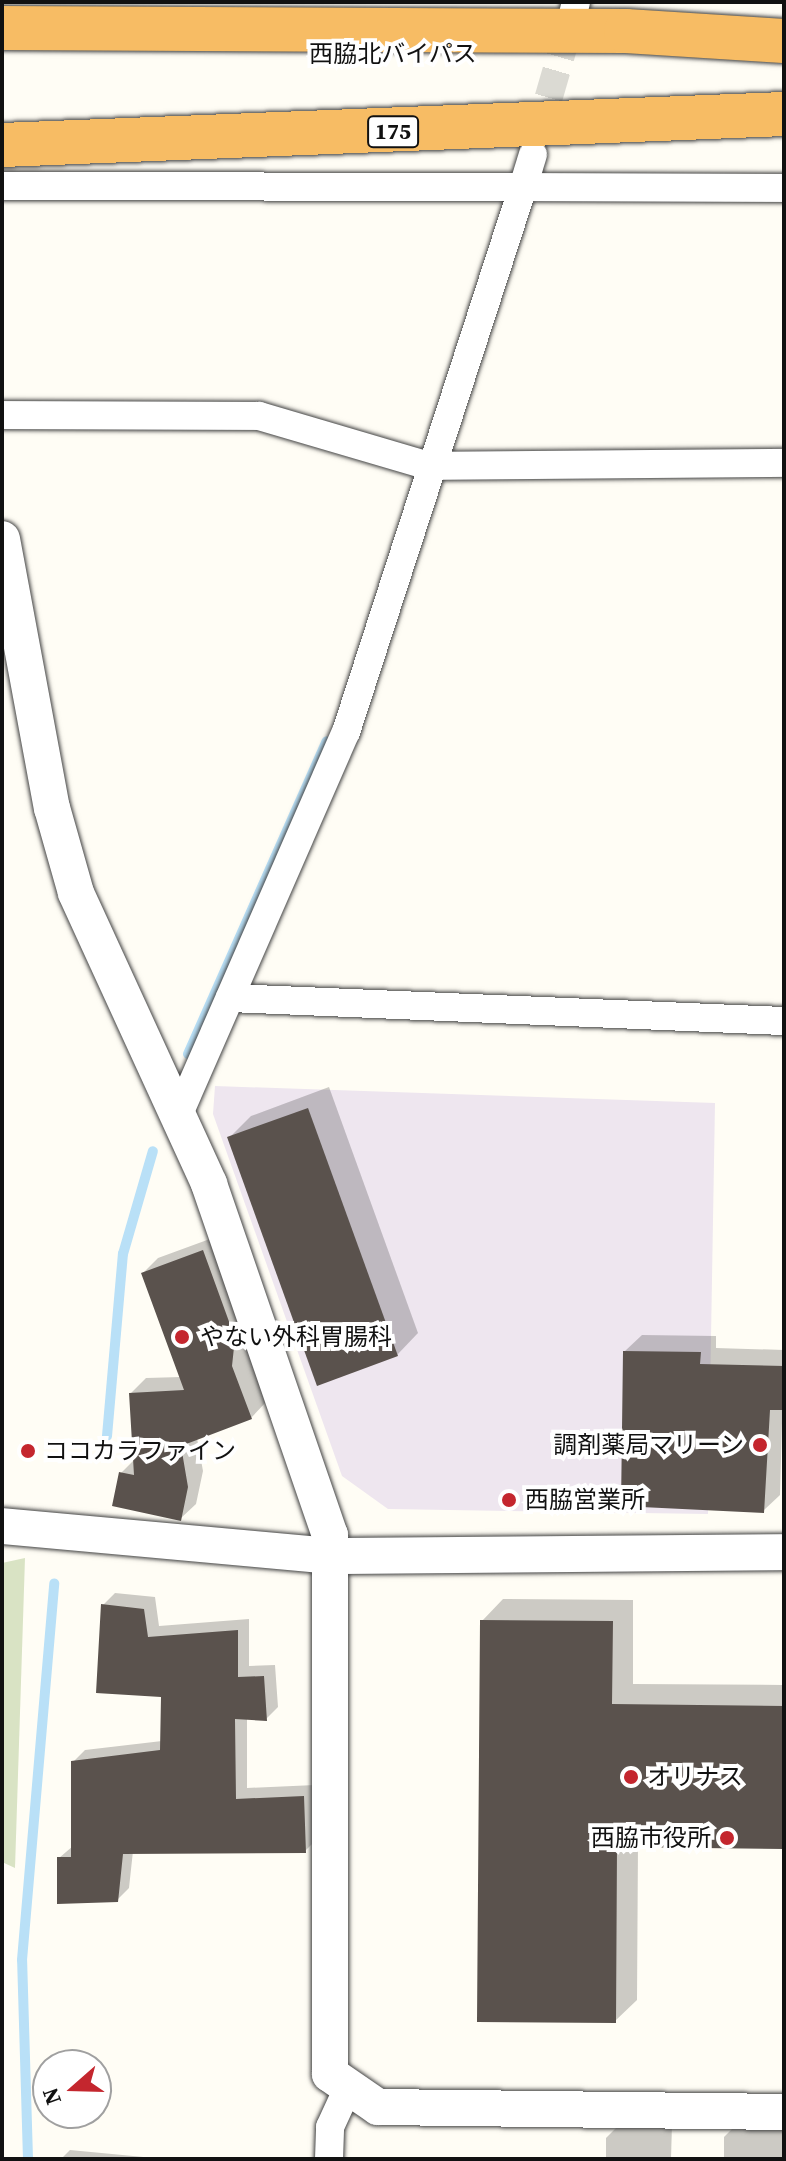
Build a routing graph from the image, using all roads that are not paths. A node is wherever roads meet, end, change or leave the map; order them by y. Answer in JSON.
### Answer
{"nodes":[{"id":1,"x":2,"y":28,"type":"edge"},
{"id":2,"x":181,"y":40,"type":"junction"},
{"id":3,"x":784,"y":41,"type":"edge"},
{"id":4,"x":784,"y":52,"type":"edge"},
{"id":5,"x":2,"y":57,"type":"edge"},
{"id":6,"x":784,"y":114,"type":"edge"},
{"id":7,"x":2,"y":145,"type":"edge"},
{"id":8,"x":533,"y":155,"type":"tunnel mouth"},
{"id":9,"x":2,"y":186,"type":"edge"},
{"id":10,"x":523,"y":187,"type":"junction"},
{"id":11,"x":784,"y":188,"type":"edge"},
{"id":12,"x":2,"y":415,"type":"edge"},
{"id":13,"x":784,"y":463,"type":"edge"},
{"id":14,"x":427,"y":465,"type":"junction"},
{"id":15,"x":2,"y":539,"type":"edge"},
{"id":16,"x":230,"y":998,"type":"junction"},
{"id":17,"x":784,"y":1021,"type":"edge"},
{"id":18,"x":178,"y":1116,"type":"junction"},
{"id":19,"x":2,"y":1526,"type":"edge"},
{"id":20,"x":784,"y":1552,"type":"edge"},
{"id":21,"x":332,"y":1556,"type":"junction"},
{"id":22,"x":347,"y":2090,"type":"junction"},
{"id":23,"x":784,"y":2112,"type":"edge"},
{"id":24,"x":329,"y":2159,"type":"edge"}],
"edges":[{"from":1,"to":2,"type":"highway"},
{"from":2,"to":3,"type":"highway"},
{"from":2,"to":4,"type":"highway","name":"西脇北バイパス"},
{"from":2,"to":5,"type":"highway","name":"西脇北バイパス"},
{"from":6,"to":7,"type":"highway","number":"175"},
{"from":8,"to":10,"type":"street"},
{"from":9,"to":10,"type":"street"},
{"from":10,"to":11,"type":"street"},
{"from":10,"to":14,"type":"street"},
{"from":12,"to":14,"type":"street"},
{"from":13,"to":14,"type":"street"},
{"from":14,"to":16,"type":"street"},
{"from":15,"to":18,"type":"street"},
{"from":16,"to":17,"type":"street"},
{"from":16,"to":18,"type":"street"},
{"from":18,"to":21,"type":"street"},
{"from":19,"to":21,"type":"street"},
{"from":20,"to":21,"type":"street"},
{"from":21,"to":22,"type":"street"},
{"from":22,"to":23,"type":"street"},
{"from":22,"to":24,"type":"street"}]}
